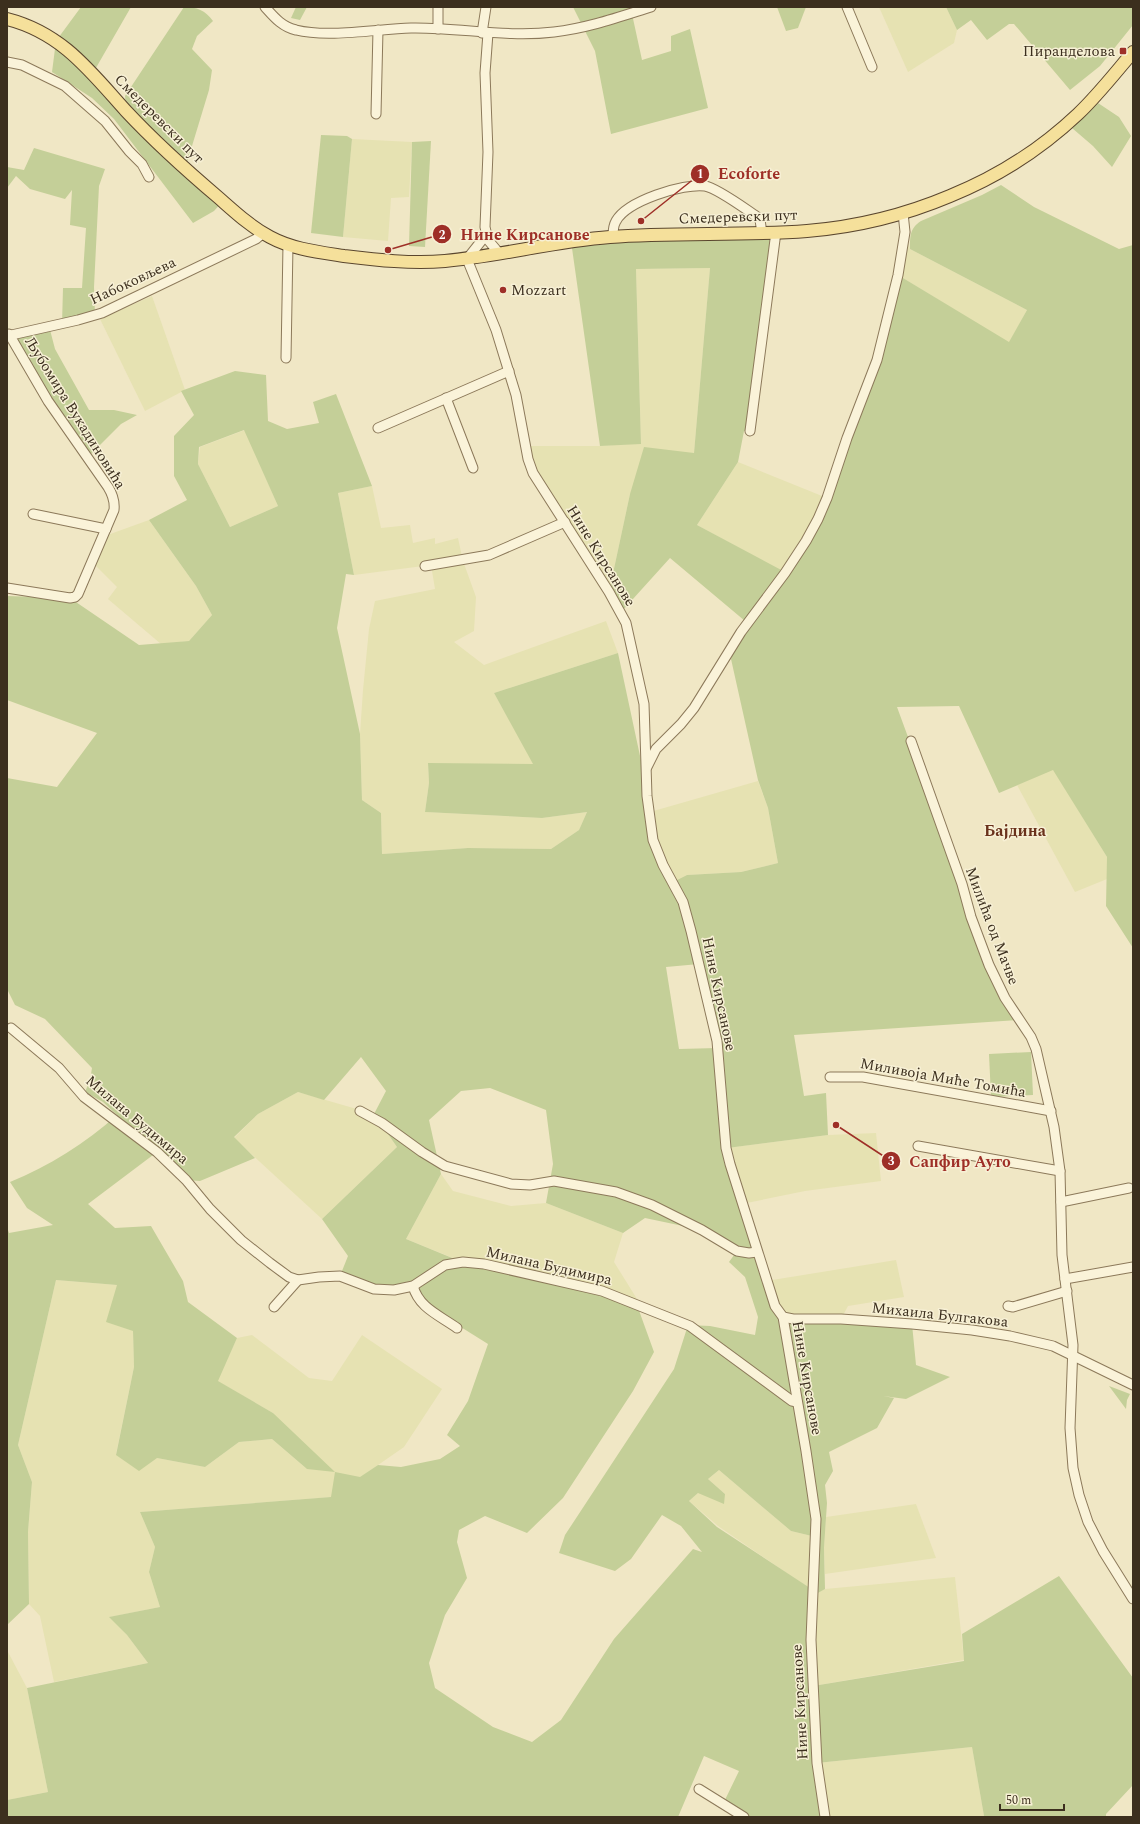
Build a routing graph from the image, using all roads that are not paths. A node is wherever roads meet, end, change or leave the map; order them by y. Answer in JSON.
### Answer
{"nodes":[{"id":1,"x":265,"y":7,"type":"edge"},
{"id":2,"x":438,"y":7,"type":"edge"},
{"id":3,"x":486,"y":7,"type":"edge"},
{"id":4,"x":651,"y":7,"type":"edge"},
{"id":5,"x":847,"y":7,"type":"edge"},
{"id":6,"x":7,"y":19,"type":"edge"},
{"id":7,"x":438,"y":29,"type":"junction"},
{"id":8,"x":378,"y":30,"type":"junction"},
{"id":9,"x":485,"y":33,"type":"junction"},
{"id":10,"x":1133,"y":52,"type":"edge"},
{"id":11,"x":7,"y":62,"type":"edge"},
{"id":12,"x":872,"y":67,"type":"dead end"},
{"id":13,"x":376,"y":114,"type":"dead end"},
{"id":14,"x":149,"y":177,"type":"dead end"},
{"id":15,"x":903,"y":213,"type":"junction"},
{"id":16,"x":776,"y":232,"type":"junction"},
{"id":17,"x":263,"y":233,"type":"junction"},
{"id":18,"x":762,"y":233,"type":"junction"},
{"id":19,"x":486,"y":234,"type":"junction"},
{"id":20,"x":613,"y":236,"type":"junction"},
{"id":21,"x":288,"y":244,"type":"junction"},
{"id":22,"x":500,"y":253,"type":"junction"},
{"id":23,"x":467,"y":259,"type":"junction"},
{"id":24,"x":8,"y":335,"type":"edge"},
{"id":25,"x":286,"y":358,"type":"dead end"},
{"id":26,"x":509,"y":371,"type":"junction"},
{"id":27,"x":446,"y":398,"type":"junction"},
{"id":28,"x":378,"y":428,"type":"dead end"},
{"id":29,"x":750,"y":431,"type":"dead end"},
{"id":30,"x":473,"y":468,"type":"dead end"},
{"id":31,"x":33,"y":514,"type":"dead end"},
{"id":32,"x":565,"y":522,"type":"junction"},
{"id":33,"x":106,"y":529,"type":"junction"},
{"id":34,"x":425,"y":566,"type":"dead end"},
{"id":35,"x":7,"y":588,"type":"edge"},
{"id":36,"x":911,"y":741,"type":"dead end"},
{"id":37,"x":646,"y":772,"type":"junction"},
{"id":38,"x":11,"y":1028,"type":"dead end"},
{"id":39,"x":830,"y":1077,"type":"dead end"},
{"id":40,"x":360,"y":1111,"type":"dead end"},
{"id":41,"x":1051,"y":1111,"type":"junction"},
{"id":42,"x":918,"y":1146,"type":"dead end"},
{"id":43,"x":1060,"y":1171,"type":"junction"},
{"id":44,"x":1129,"y":1188,"type":"dead end"},
{"id":45,"x":1061,"y":1202,"type":"junction"},
{"id":46,"x":757,"y":1252,"type":"junction"},
{"id":47,"x":1133,"y":1267,"type":"edge"},
{"id":48,"x":1065,"y":1279,"type":"junction"},
{"id":49,"x":298,"y":1280,"type":"junction"},
{"id":50,"x":413,"y":1286,"type":"junction"},
{"id":51,"x":1067,"y":1291,"type":"junction"},
{"id":52,"x":1008,"y":1306,"type":"dead end"},
{"id":53,"x":274,"y":1307,"type":"dead end"},
{"id":54,"x":783,"y":1317,"type":"junction"},
{"id":55,"x":456,"y":1328,"type":"dead end"},
{"id":56,"x":1073,"y":1355,"type":"junction"},
{"id":57,"x":1133,"y":1385,"type":"edge"},
{"id":58,"x":797,"y":1402,"type":"junction"},
{"id":59,"x":1133,"y":1599,"type":"edge"},
{"id":60,"x":699,"y":1789,"type":"dead end"},
{"id":61,"x":744,"y":1817,"type":"edge"},
{"id":62,"x":825,"y":1817,"type":"edge"}],
"edges":[{"from":1,"to":8,"type":"street"},
{"from":2,"to":7,"type":"street"},
{"from":3,"to":9,"type":"street"},
{"from":4,"to":9,"type":"street"},
{"from":5,"to":12,"type":"street"},
{"from":6,"to":17,"type":"main road","name":"Смедеревски пут"},
{"from":7,"to":8,"type":"street"},
{"from":7,"to":9,"type":"street"},
{"from":8,"to":13,"type":"street"},
{"from":9,"to":19,"type":"street"},
{"from":10,"to":15,"type":"main road","name":"Смедеревски пут"},
{"from":11,"to":14,"type":"street"},
{"from":15,"to":16,"type":"main road","name":"Смедеревски пут"},
{"from":15,"to":37,"type":"street"},
{"from":16,"to":18,"type":"main road","name":"Смедеревски пут"},
{"from":16,"to":29,"type":"street"},
{"from":17,"to":21,"type":"main road","name":"Смедеревски пут"},
{"from":17,"to":24,"type":"street","name":"Набоковљева"},
{"from":18,"to":20,"type":"main road","name":"Смедеревски пут"},
{"from":18,"to":20,"type":"street"},
{"from":19,"to":22,"type":"street"},
{"from":19,"to":23,"type":"street"},
{"from":20,"to":22,"type":"main road","name":"Смедеревски пут"},
{"from":21,"to":23,"type":"main road","name":"Смедеревски пут"},
{"from":21,"to":25,"type":"street"},
{"from":22,"to":23,"type":"main road","name":"Смедеревски пут"},
{"from":23,"to":26,"type":"street","name":"Нине Кирсанове"},
{"from":24,"to":33,"type":"street","name":"Љубомира Вукадиновића"},
{"from":26,"to":27,"type":"street"},
{"from":26,"to":32,"type":"street","name":"Нине Кирсанове"},
{"from":27,"to":28,"type":"street"},
{"from":27,"to":30,"type":"street"},
{"from":31,"to":33,"type":"street"},
{"from":32,"to":34,"type":"street"},
{"from":32,"to":37,"type":"street","name":"Нине Кирсанове"},
{"from":33,"to":35,"type":"street","name":"Љубомира Вукадиновића"},
{"from":36,"to":41,"type":"street","name":"Милића од Мачве"},
{"from":37,"to":46,"type":"street","name":"Нине Кирсанове"},
{"from":38,"to":49,"type":"street","name":"Милана Будимира"},
{"from":39,"to":41,"type":"street","name":"Миливоја Миће Томића"},
{"from":40,"to":46,"type":"street"},
{"from":41,"to":43,"type":"street","name":"Милића од Мачве"},
{"from":42,"to":43,"type":"street"},
{"from":43,"to":45,"type":"street","name":"Милића од Мачве"},
{"from":44,"to":45,"type":"street"},
{"from":45,"to":48,"type":"street","name":"Милића од Мачве"},
{"from":46,"to":54,"type":"street","name":"Нине Кирсанове"},
{"from":47,"to":48,"type":"street"},
{"from":48,"to":51,"type":"street","name":"Милића од Мачве"},
{"from":49,"to":50,"type":"street","name":"Милана Будимира"},
{"from":49,"to":53,"type":"street"},
{"from":50,"to":55,"type":"street"},
{"from":50,"to":58,"type":"street","name":"Милана Будимира"},
{"from":51,"to":52,"type":"street"},
{"from":51,"to":56,"type":"street","name":"Милића од Мачве"},
{"from":54,"to":56,"type":"street","name":"Михаила Булгакова"},
{"from":54,"to":58,"type":"street","name":"Нине Кирсанове"},
{"from":56,"to":57,"type":"street","name":"Михаила Булгакова"},
{"from":56,"to":59,"type":"street","name":"Милића од Мачве"},
{"from":58,"to":62,"type":"street","name":"Нине Кирсанове"},
{"from":60,"to":61,"type":"street"}]}
